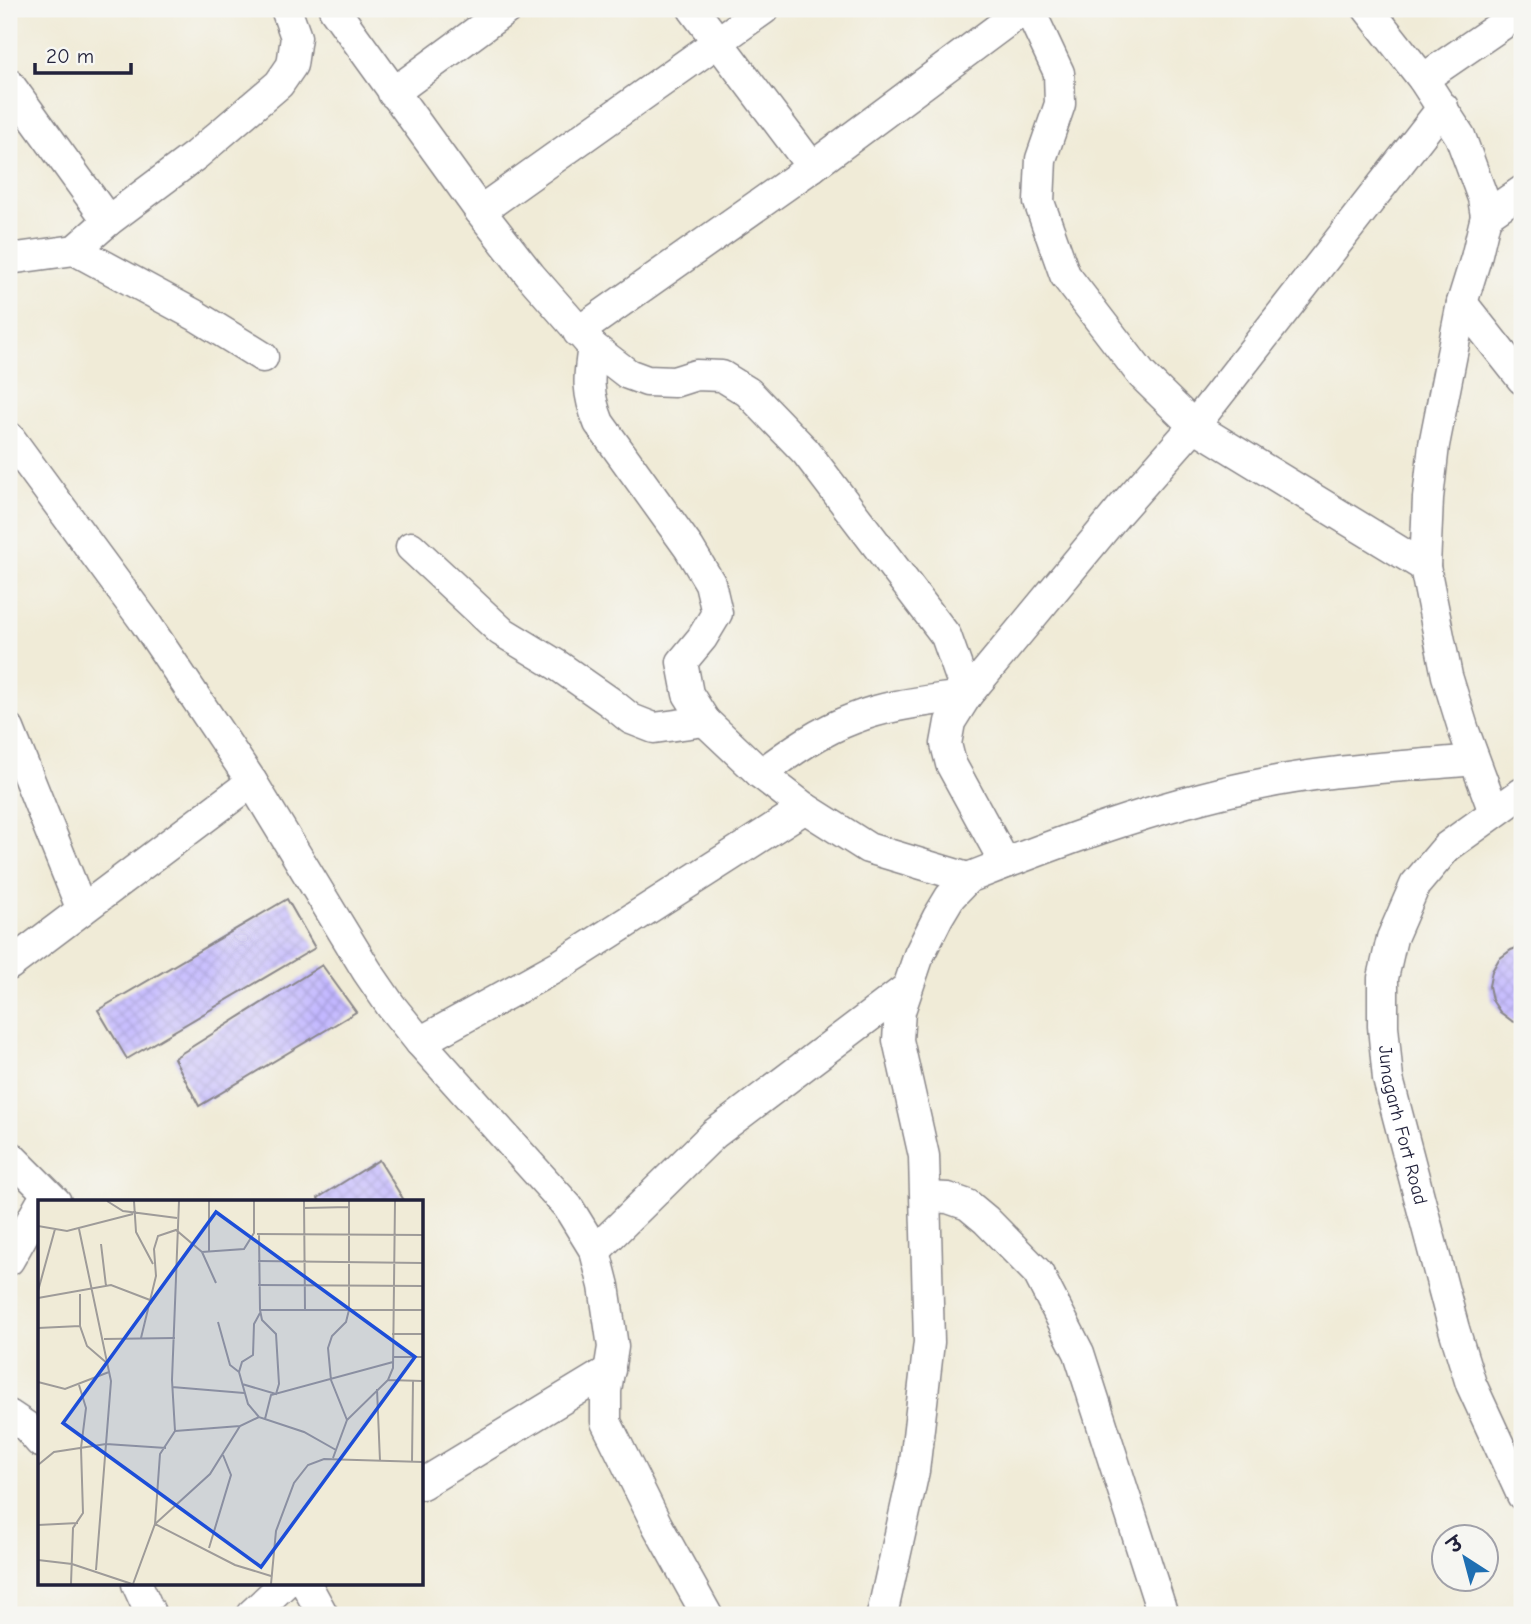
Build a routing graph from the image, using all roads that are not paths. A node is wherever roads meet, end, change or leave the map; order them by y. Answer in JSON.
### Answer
{"nodes":[{"id":1,"x":286,"y":9,"type":"edge"},
{"id":2,"x":334,"y":9,"type":"edge"},
{"id":3,"x":507,"y":9,"type":"edge"},
{"id":4,"x":693,"y":9,"type":"edge"},
{"id":5,"x":764,"y":9,"type":"edge"},
{"id":6,"x":1026,"y":9,"type":"edge"},
{"id":7,"x":1368,"y":9,"type":"edge"},
{"id":8,"x":1522,"y":11,"type":"edge"},
{"id":9,"x":719,"y":42,"type":"junction"},
{"id":10,"x":1423,"y":79,"type":"junction"},
{"id":11,"x":9,"y":84,"type":"edge"},
{"id":12,"x":393,"y":93,"type":"junction"},
{"id":13,"x":1443,"y":107,"type":"junction"},
{"id":14,"x":812,"y":167,"type":"junction"},
{"id":15,"x":1522,"y":191,"type":"edge"},
{"id":16,"x":480,"y":211,"type":"junction"},
{"id":17,"x":1486,"y":216,"type":"junction"},
{"id":18,"x":108,"y":221,"type":"junction"},
{"id":19,"x":75,"y":250,"type":"junction"},
{"id":20,"x":9,"y":259,"type":"edge"},
{"id":21,"x":1462,"y":303,"type":"junction"},
{"id":22,"x":585,"y":340,"type":"junction"},
{"id":23,"x":263,"y":357,"type":"dead end"},
{"id":24,"x":1522,"y":379,"type":"edge"},
{"id":25,"x":1194,"y":426,"type":"junction"},
{"id":26,"x":9,"y":437,"type":"edge"},
{"id":27,"x":411,"y":547,"type":"dead end"},
{"id":28,"x":1425,"y":567,"type":"junction"},
{"id":29,"x":967,"y":695,"type":"junction"},
{"id":30,"x":705,"y":721,"type":"junction"},
{"id":31,"x":9,"y":729,"type":"edge"},
{"id":32,"x":1474,"y":760,"type":"junction"},
{"id":33,"x":761,"y":774,"type":"junction"},
{"id":34,"x":252,"y":782,"type":"junction"},
{"id":35,"x":1522,"y":793,"type":"edge"},
{"id":36,"x":805,"y":808,"type":"junction"},
{"id":37,"x":1494,"y":812,"type":"junction"},
{"id":38,"x":1004,"y":863,"type":"junction"},
{"id":39,"x":968,"y":878,"type":"junction"},
{"id":40,"x":82,"y":910,"type":"junction"},
{"id":41,"x":9,"y":965,"type":"edge"},
{"id":42,"x":907,"y":988,"type":"junction"},
{"id":43,"x":420,"y":1042,"type":"junction"},
{"id":44,"x":11,"y":1159,"type":"edge"},
{"id":45,"x":927,"y":1197,"type":"junction"},
{"id":46,"x":45,"y":1200,"type":"edge"},
{"id":47,"x":38,"y":1214,"type":"edge"},
{"id":48,"x":595,"y":1251,"type":"junction"},
{"id":49,"x":9,"y":1260,"type":"edge"},
{"id":50,"x":610,"y":1370,"type":"junction"},
{"id":51,"x":9,"y":1415,"type":"edge"},
{"id":52,"x":38,"y":1440,"type":"edge"},
{"id":53,"x":424,"y":1483,"type":"edge"},
{"id":54,"x":1522,"y":1495,"type":"edge"},
{"id":55,"x":138,"y":1586,"type":"edge"},
{"id":56,"x":282,"y":1586,"type":"edge"},
{"id":57,"x":307,"y":1586,"type":"edge"},
{"id":58,"x":151,"y":1615,"type":"edge"},
{"id":59,"x":251,"y":1615,"type":"edge"},
{"id":60,"x":323,"y":1615,"type":"edge"},
{"id":61,"x":707,"y":1615,"type":"edge"},
{"id":62,"x":882,"y":1615,"type":"edge"},
{"id":63,"x":1163,"y":1615,"type":"edge"}],
"edges":[{"from":1,"to":18,"type":"street"},
{"from":2,"to":12,"type":"street"},
{"from":3,"to":12,"type":"street"},
{"from":4,"to":9,"type":"street"},
{"from":5,"to":9,"type":"street"},
{"from":6,"to":14,"type":"street"},
{"from":6,"to":25,"type":"street"},
{"from":7,"to":10,"type":"street"},
{"from":8,"to":10,"type":"street"},
{"from":9,"to":14,"type":"street"},
{"from":9,"to":16,"type":"street"},
{"from":10,"to":13,"type":"street"},
{"from":11,"to":18,"type":"street"},
{"from":12,"to":16,"type":"street"},
{"from":13,"to":17,"type":"street"},
{"from":13,"to":25,"type":"street"},
{"from":14,"to":22,"type":"street"},
{"from":15,"to":17,"type":"street"},
{"from":16,"to":22,"type":"street"},
{"from":17,"to":21,"type":"street"},
{"from":18,"to":19,"type":"street"},
{"from":19,"to":20,"type":"street"},
{"from":19,"to":23,"type":"street"},
{"from":21,"to":24,"type":"street"},
{"from":21,"to":28,"type":"street"},
{"from":22,"to":29,"type":"street"},
{"from":22,"to":30,"type":"street"},
{"from":25,"to":28,"type":"street"},
{"from":25,"to":29,"type":"street"},
{"from":26,"to":34,"type":"street"},
{"from":27,"to":30,"type":"street"},
{"from":28,"to":32,"type":"street"},
{"from":29,"to":33,"type":"street"},
{"from":29,"to":38,"type":"street"},
{"from":30,"to":33,"type":"street"},
{"from":31,"to":40,"type":"street"},
{"from":32,"to":37,"type":"street"},
{"from":32,"to":38,"type":"street"},
{"from":33,"to":36,"type":"street"},
{"from":34,"to":40,"type":"street"},
{"from":34,"to":43,"type":"street"},
{"from":35,"to":37,"type":"street","name":"Junagarh Fort Road"},
{"from":36,"to":39,"type":"street"},
{"from":36,"to":43,"type":"street"},
{"from":37,"to":54,"type":"street","name":"Junagarh Fort Road"},
{"from":38,"to":39,"type":"street"},
{"from":39,"to":42,"type":"street"},
{"from":40,"to":41,"type":"street"},
{"from":42,"to":45,"type":"street"},
{"from":42,"to":48,"type":"street"},
{"from":43,"to":48,"type":"street"},
{"from":44,"to":46,"type":"street"},
{"from":45,"to":62,"type":"street"},
{"from":45,"to":63,"type":"street"},
{"from":47,"to":49,"type":"street"},
{"from":48,"to":50,"type":"street"},
{"from":50,"to":53,"type":"street"},
{"from":50,"to":61,"type":"street"},
{"from":51,"to":52,"type":"street"},
{"from":55,"to":58,"type":"street"},
{"from":56,"to":59,"type":"street"},
{"from":57,"to":60,"type":"street"}]}
